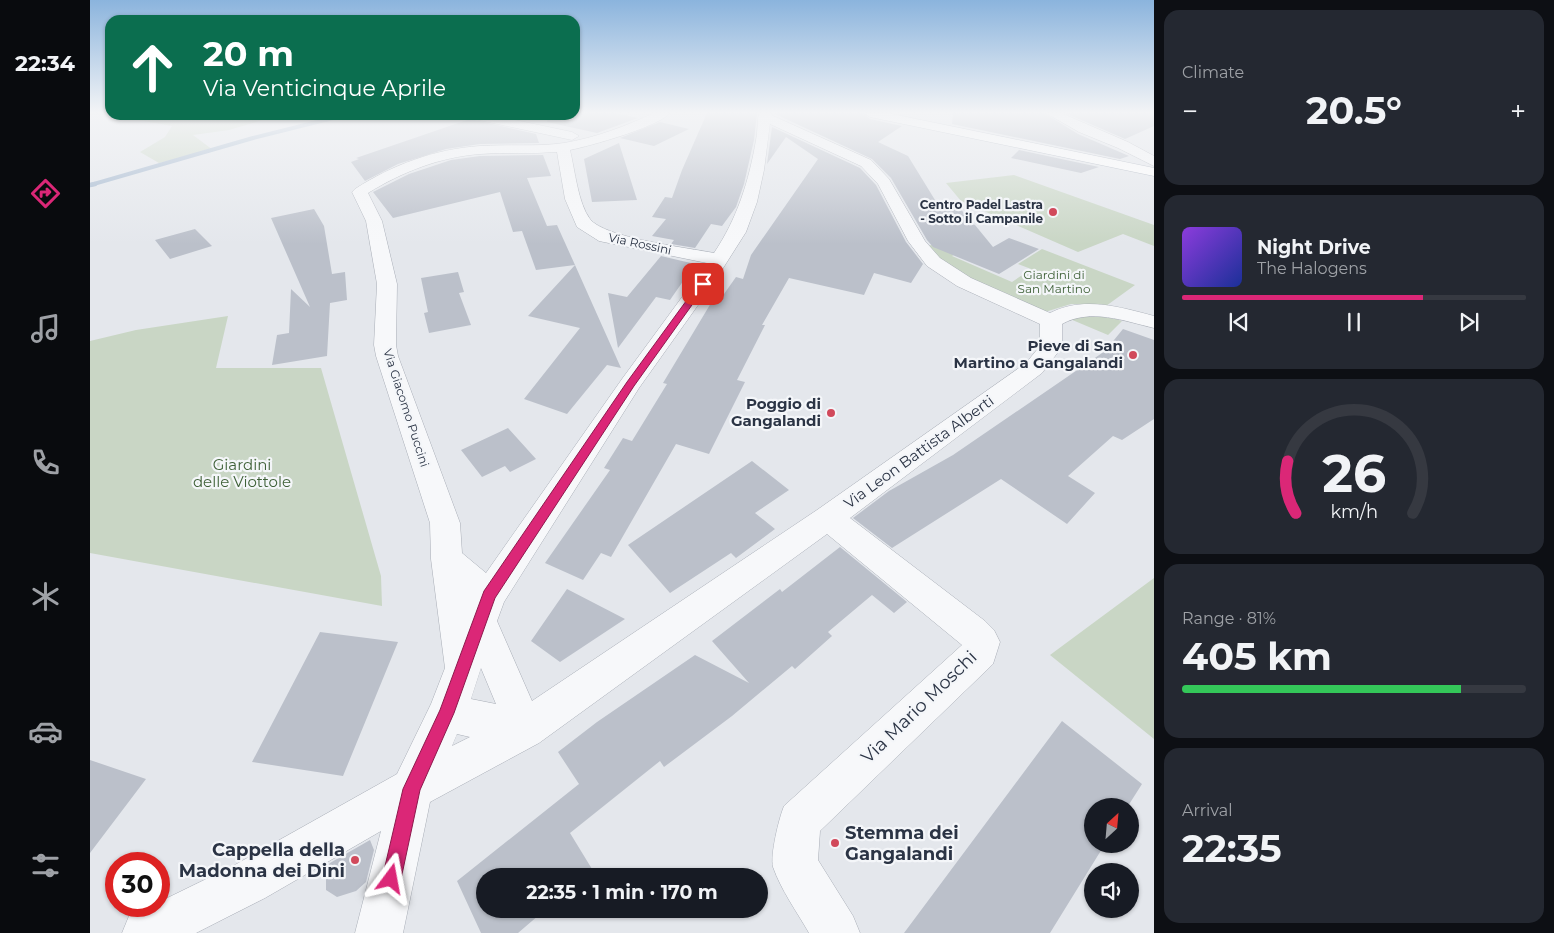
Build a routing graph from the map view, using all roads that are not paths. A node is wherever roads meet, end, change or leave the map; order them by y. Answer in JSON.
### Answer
{"nodes":[{"id":1,"x":443,"y":157,"type":"edge"},
{"id":2,"x":565,"y":157,"type":"edge"},
{"id":3,"x":759,"y":157,"type":"edge"},
{"id":4,"x":853,"y":157,"type":"edge"},
{"id":5,"x":1080,"y":157,"type":"edge"},
{"id":6,"x":1154,"y":172,"type":"edge"},
{"id":7,"x":718,"y":260,"type":"junction"},
{"id":8,"x":1051,"y":320,"type":"junction"},
{"id":9,"x":1154,"y":322,"type":"edge"},
{"id":10,"x":828,"y":518,"type":"junction"},
{"id":11,"x":447,"y":559,"type":"junction"},
{"id":12,"x":484,"y":608,"type":"junction"},
{"id":13,"x":463,"y":672,"type":"junction"},
{"id":14,"x":446,"y":713,"type":"junction"},
{"id":15,"x":525,"y":729,"type":"junction"},
{"id":16,"x":412,"y":789,"type":"junction"},
{"id":17,"x":146,"y":933,"type":"edge"},
{"id":18,"x":379,"y":933,"type":"edge"},
{"id":19,"x":836,"y":933,"type":"edge"}],
"edges":[{"from":1,"to":11,"type":"street","name":"Via Giacomo Puccini"},
{"from":2,"to":7,"type":"street","name":"Via Rossini"},
{"from":3,"to":7,"type":"street"},
{"from":4,"to":8,"type":"street"},
{"from":5,"to":6,"type":"main road"},
{"from":7,"to":12,"type":"street"},
{"from":8,"to":9,"type":"street"},
{"from":8,"to":10,"type":"street","name":"Via Leon Battista Alberti"},
{"from":10,"to":15,"type":"street","name":"Via Leon Battista Alberti"},
{"from":10,"to":19,"type":"street","name":"Via Mario Moschi"},
{"from":11,"to":12,"type":"street"},
{"from":11,"to":13,"type":"street","name":"Via Giacomo Puccini"},
{"from":12,"to":13,"type":"street"},
{"from":12,"to":15,"type":"street"},
{"from":13,"to":14,"type":"street"},
{"from":14,"to":15,"type":"street"},
{"from":14,"to":16,"type":"street"},
{"from":15,"to":16,"type":"street","name":"Via Leon Battista Alberti"},
{"from":16,"to":17,"type":"street","name":"Via Leon Battista Alberti"},
{"from":16,"to":18,"type":"street"}]}
